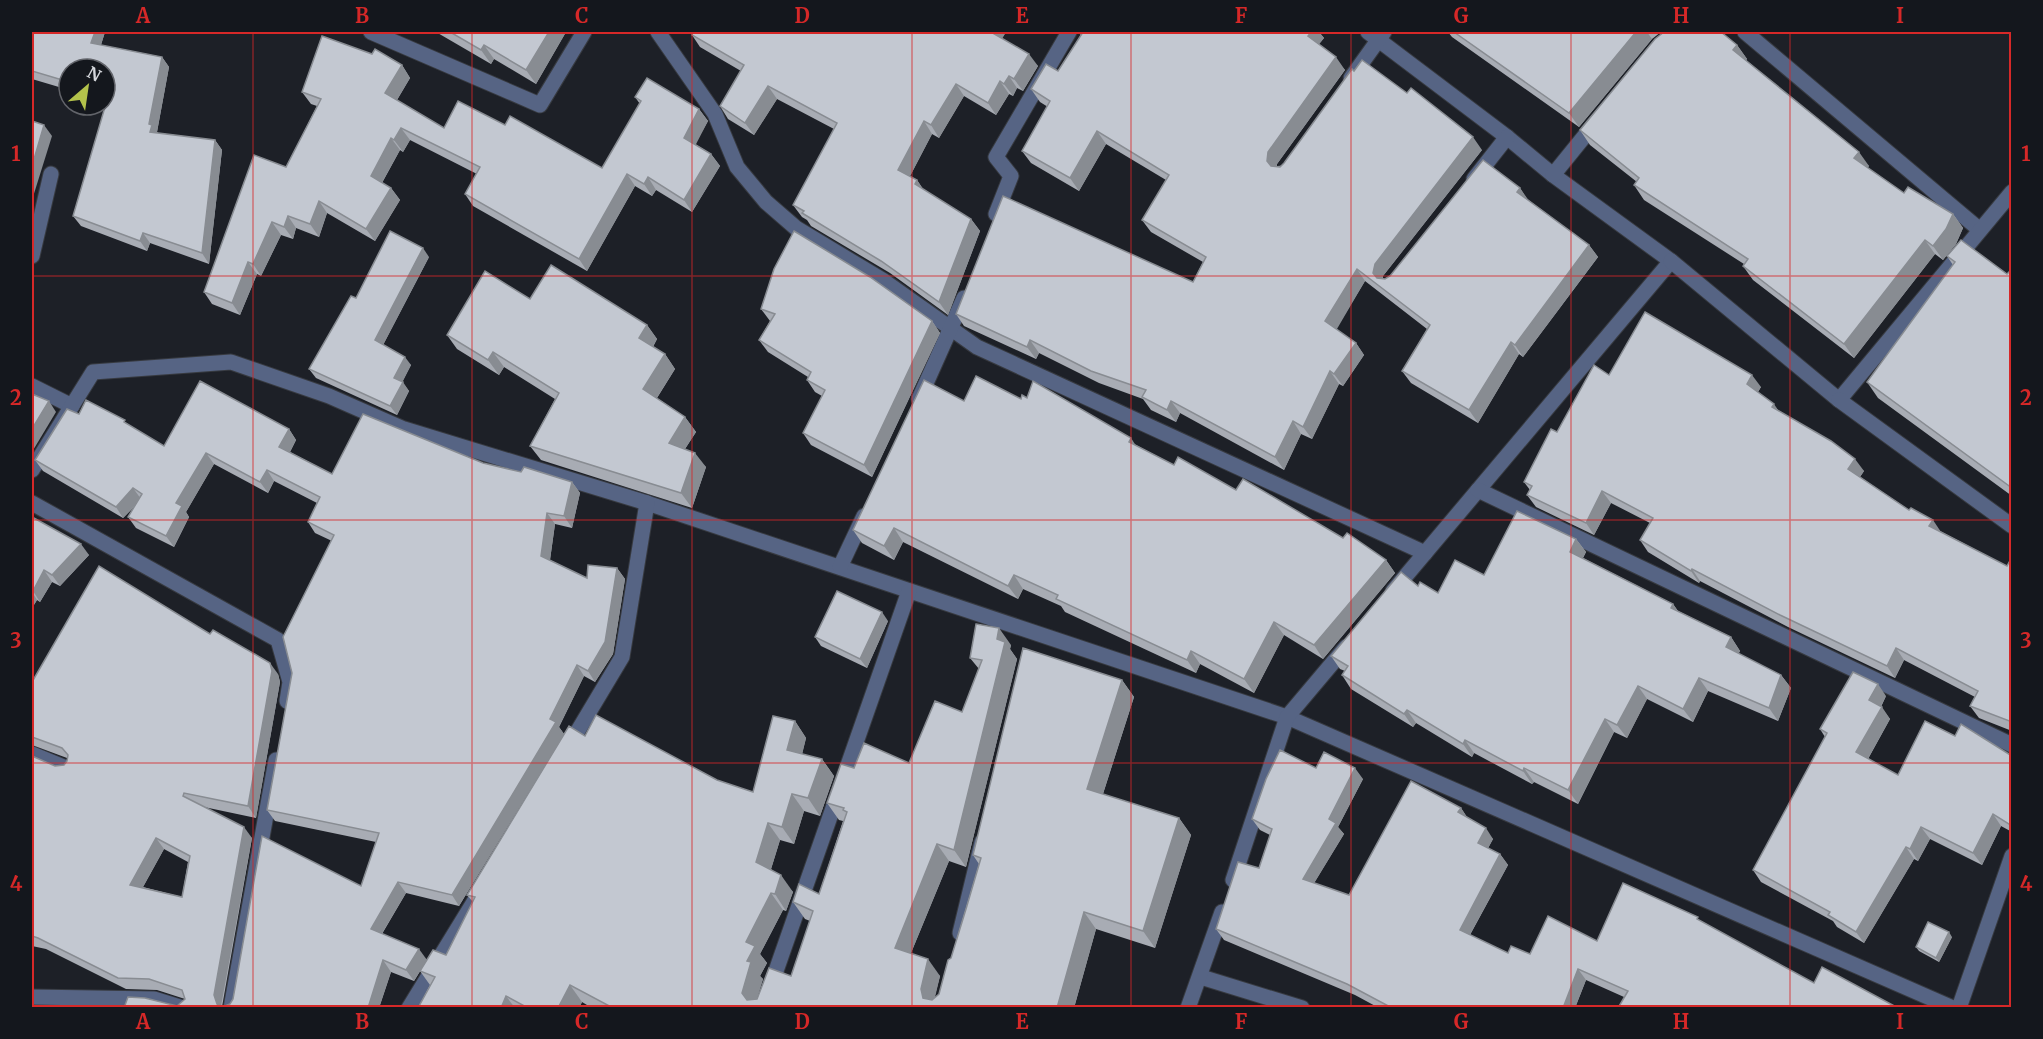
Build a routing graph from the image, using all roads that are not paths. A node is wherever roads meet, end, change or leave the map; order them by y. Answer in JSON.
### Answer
{"nodes":[{"id":1,"x":371,"y":32,"type":"edge"},
{"id":2,"x":584,"y":32,"type":"edge"},
{"id":3,"x":658,"y":32,"type":"edge"},
{"id":4,"x":1070,"y":32,"type":"edge"},
{"id":5,"x":1745,"y":32,"type":"edge"},
{"id":6,"x":1377,"y":34,"type":"edge"},
{"id":7,"x":1345,"y":86,"type":"edge"},
{"id":8,"x":1605,"y":111,"type":"edge"},
{"id":9,"x":1507,"y":137,"type":"junction"},
{"id":10,"x":51,"y":174,"type":"dead end"},
{"id":11,"x":1553,"y":175,"type":"junction"},
{"id":12,"x":1464,"y":191,"type":"edge"},
{"id":13,"x":2012,"y":192,"type":"edge"},
{"id":14,"x":1980,"y":230,"type":"junction"},
{"id":15,"x":990,"y":231,"type":"edge"},
{"id":16,"x":32,"y":256,"type":"edge"},
{"id":17,"x":1671,"y":261,"type":"junction"},
{"id":18,"x":969,"y":285,"type":"edge"},
{"id":19,"x":952,"y":329,"type":"junction"},
{"id":20,"x":32,"y":386,"type":"edge"},
{"id":21,"x":1839,"y":400,"type":"junction"},
{"id":22,"x":72,"y":406,"type":"junction"},
{"id":23,"x":912,"y":416,"type":"edge"},
{"id":24,"x":32,"y":470,"type":"edge"},
{"id":25,"x":1478,"y":490,"type":"junction"},
{"id":26,"x":871,"y":502,"type":"edge"},
{"id":27,"x":32,"y":503,"type":"edge"},
{"id":28,"x":646,"y":503,"type":"junction"},
{"id":29,"x":2012,"y":526,"type":"edge"},
{"id":30,"x":1425,"y":553,"type":"junction"},
{"id":31,"x":840,"y":567,"type":"junction"},
{"id":32,"x":909,"y":591,"type":"junction"},
{"id":33,"x":1386,"y":599,"type":"edge"},
{"id":34,"x":1356,"y":635,"type":"edge"},
{"id":35,"x":284,"y":717,"type":"edge"},
{"id":36,"x":1287,"y":717,"type":"junction"},
{"id":37,"x":280,"y":740,"type":"edge"},
{"id":38,"x":2012,"y":745,"type":"edge"},
{"id":39,"x":32,"y":754,"type":"edge"},
{"id":40,"x":556,"y":766,"type":"edge"},
{"id":41,"x":66,"y":768,"type":"edge"},
{"id":42,"x":986,"y":826,"type":"edge"},
{"id":43,"x":2012,"y":856,"type":"edge"},
{"id":44,"x":483,"y":886,"type":"edge"},
{"id":45,"x":956,"y":951,"type":"edge"},
{"id":46,"x":1201,"y":977,"type":"junction"},
{"id":47,"x":32,"y":997,"type":"edge"},
{"id":48,"x":183,"y":1008,"type":"edge"},
{"id":49,"x":231,"y":1008,"type":"edge"},
{"id":50,"x":409,"y":1008,"type":"edge"},
{"id":51,"x":763,"y":1008,"type":"edge"},
{"id":52,"x":1188,"y":1008,"type":"edge"},
{"id":53,"x":1302,"y":1008,"type":"edge"},
{"id":54,"x":1953,"y":1008,"type":"edge"},
{"id":55,"x":1959,"y":1008,"type":"edge"}],
"edges":[{"from":1,"to":2,"type":"street"},
{"from":3,"to":19,"type":"street"},
{"from":4,"to":15,"type":"street"},
{"from":5,"to":14,"type":"street"},
{"from":6,"to":7,"type":"street"},
{"from":6,"to":9,"type":"street"},
{"from":8,"to":11,"type":"street"},
{"from":9,"to":11,"type":"street"},
{"from":9,"to":12,"type":"street"},
{"from":10,"to":16,"type":"street"},
{"from":11,"to":17,"type":"street"},
{"from":13,"to":14,"type":"street"},
{"from":14,"to":21,"type":"street"},
{"from":17,"to":21,"type":"street"},
{"from":17,"to":25,"type":"street"},
{"from":18,"to":19,"type":"street"},
{"from":19,"to":23,"type":"street"},
{"from":19,"to":30,"type":"street"},
{"from":20,"to":22,"type":"street"},
{"from":21,"to":29,"type":"street"},
{"from":22,"to":24,"type":"street"},
{"from":22,"to":28,"type":"street"},
{"from":25,"to":30,"type":"street"},
{"from":25,"to":38,"type":"street"},
{"from":26,"to":31,"type":"street"},
{"from":27,"to":35,"type":"street"},
{"from":28,"to":31,"type":"street"},
{"from":28,"to":40,"type":"street"},
{"from":30,"to":33,"type":"street"},
{"from":31,"to":32,"type":"street"},
{"from":32,"to":36,"type":"street"},
{"from":32,"to":51,"type":"street"},
{"from":34,"to":36,"type":"street"},
{"from":36,"to":46,"type":"street"},
{"from":36,"to":54,"type":"street"},
{"from":37,"to":49,"type":"street"},
{"from":39,"to":41,"type":"street"},
{"from":42,"to":45,"type":"street"},
{"from":43,"to":55,"type":"street"},
{"from":44,"to":50,"type":"street"},
{"from":46,"to":52,"type":"street"},
{"from":46,"to":53,"type":"street"},
{"from":47,"to":48,"type":"street"}]}
